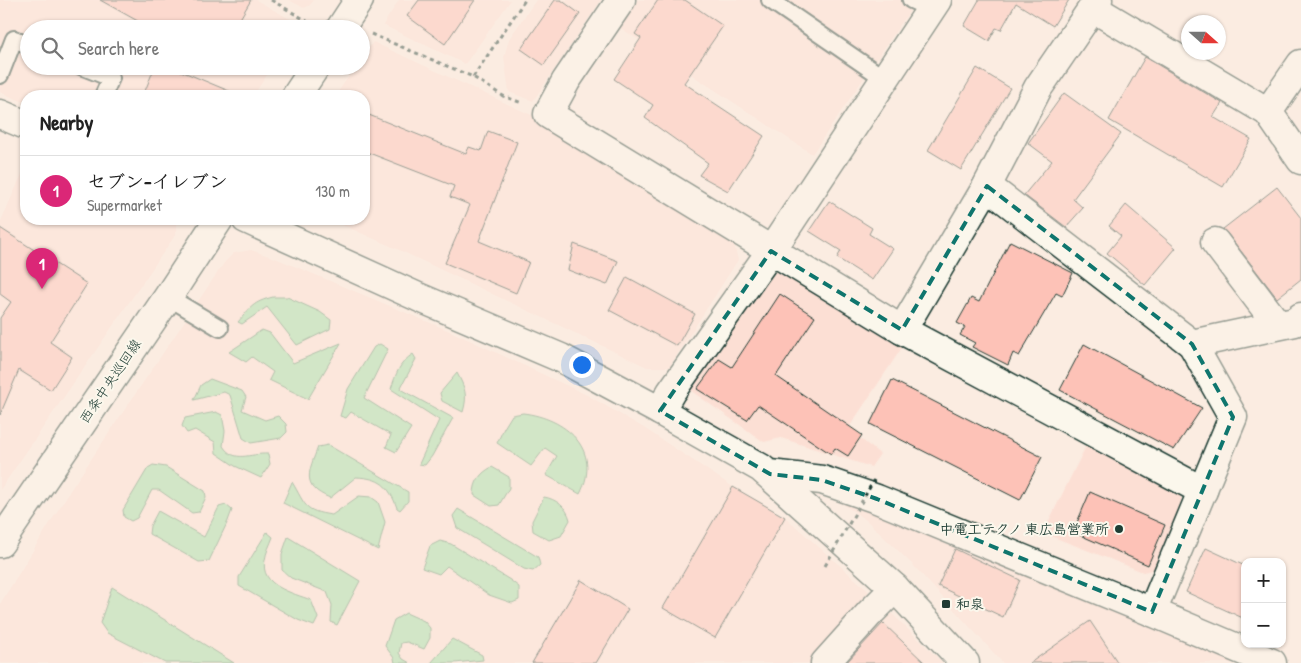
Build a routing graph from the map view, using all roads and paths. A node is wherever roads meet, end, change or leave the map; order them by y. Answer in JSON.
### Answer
{"nodes":[{"id":1,"x":272,"y":0,"type":"edge"},
{"id":2,"x":359,"y":0,"type":"edge"},
{"id":3,"x":525,"y":0,"type":"edge"},
{"id":4,"x":621,"y":0,"type":"edge"},
{"id":5,"x":770,"y":0,"type":"edge"},
{"id":6,"x":926,"y":3,"type":"edge"},
{"id":7,"x":1096,"y":4,"type":"edge"},
{"id":8,"x":305,"y":20,"type":"edge"},
{"id":9,"x":346,"y":20,"type":"edge"},
{"id":10,"x":370,"y":33,"type":"edge"},
{"id":11,"x":20,"y":41,"type":"edge"},
{"id":12,"x":1301,"y":64,"type":"edge"},
{"id":13,"x":0,"y":75,"type":"edge"},
{"id":14,"x":104,"y":75,"type":"edge"},
{"id":15,"x":310,"y":75,"type":"edge"},
{"id":16,"x":473,"y":77,"type":"junction"},
{"id":17,"x":885,"y":79,"type":"junction"},
{"id":18,"x":106,"y":90,"type":"edge"},
{"id":19,"x":300,"y":90,"type":"edge"},
{"id":20,"x":1268,"y":112,"type":"junction"},
{"id":21,"x":0,"y":114,"type":"edge"},
{"id":22,"x":548,"y":114,"type":"junction"},
{"id":23,"x":20,"y":122,"type":"edge"},
{"id":24,"x":1301,"y":160,"type":"edge"},
{"id":25,"x":987,"y":186,"type":"junction"},
{"id":26,"x":215,"y":225,"type":"edge"},
{"id":27,"x":260,"y":225,"type":"edge"},
{"id":28,"x":1215,"y":242,"type":"dead end"},
{"id":29,"x":771,"y":251,"type":"junction"},
{"id":30,"x":168,"y":297,"type":"junction"},
{"id":31,"x":1289,"y":321,"type":"edge"},
{"id":32,"x":220,"y":328,"type":"dead end"},
{"id":33,"x":902,"y":330,"type":"junction"},
{"id":34,"x":1192,"y":344,"type":"junction"},
{"id":35,"x":660,"y":411,"type":"junction"},
{"id":36,"x":770,"y":474,"type":"junction"},
{"id":37,"x":874,"y":480,"type":"dead end"},
{"id":38,"x":1203,"y":491,"type":"junction"},
{"id":39,"x":4,"y":531,"type":"edge"},
{"id":40,"x":825,"y":566,"type":"dead end"},
{"id":41,"x":895,"y":588,"type":"junction"},
{"id":42,"x":1152,"y":612,"type":"junction"},
{"id":43,"x":825,"y":663,"type":"edge"},
{"id":44,"x":965,"y":663,"type":"edge"},
{"id":45,"x":1272,"y":663,"type":"edge"}],
"edges":[{"from":1,"to":8,"type":"path"},
{"from":2,"to":9,"type":"street"},
{"from":3,"to":16,"type":"path"},
{"from":4,"to":22,"type":"street"},
{"from":5,"to":17,"type":"lane"},
{"from":6,"to":17,"type":"street"},
{"from":7,"to":20,"type":"street"},
{"from":7,"to":25,"type":"street"},
{"from":10,"to":16,"type":"path"},
{"from":11,"to":13,"type":"lane"},
{"from":12,"to":20,"type":"street"},
{"from":14,"to":18,"type":"lane"},
{"from":15,"to":19,"type":"street"},
{"from":16,"to":22,"type":"path"},
{"from":17,"to":29,"type":"street"},
{"from":20,"to":24,"type":"street"},
{"from":21,"to":23,"type":"street"},
{"from":22,"to":29,"type":"street"},
{"from":25,"to":33,"type":"street"},
{"from":25,"to":34,"type":"street"},
{"from":26,"to":30,"type":"street","name":"西条中央巡回線"},
{"from":27,"to":35,"type":"street"},
{"from":28,"to":31,"type":"street"},
{"from":29,"to":33,"type":"street"},
{"from":29,"to":35,"type":"street"},
{"from":30,"to":32,"type":"lane"},
{"from":30,"to":39,"type":"street","name":"西条中央巡回線"},
{"from":31,"to":34,"type":"street"},
{"from":33,"to":38,"type":"street"},
{"from":34,"to":38,"type":"street"},
{"from":35,"to":36,"type":"street"},
{"from":36,"to":41,"type":"street"},
{"from":36,"to":42,"type":"street"},
{"from":37,"to":40,"type":"path","bridge":true},
{"from":38,"to":42,"type":"street"},
{"from":41,"to":43,"type":"street"},
{"from":41,"to":44,"type":"street"},
{"from":42,"to":45,"type":"street"}]}
